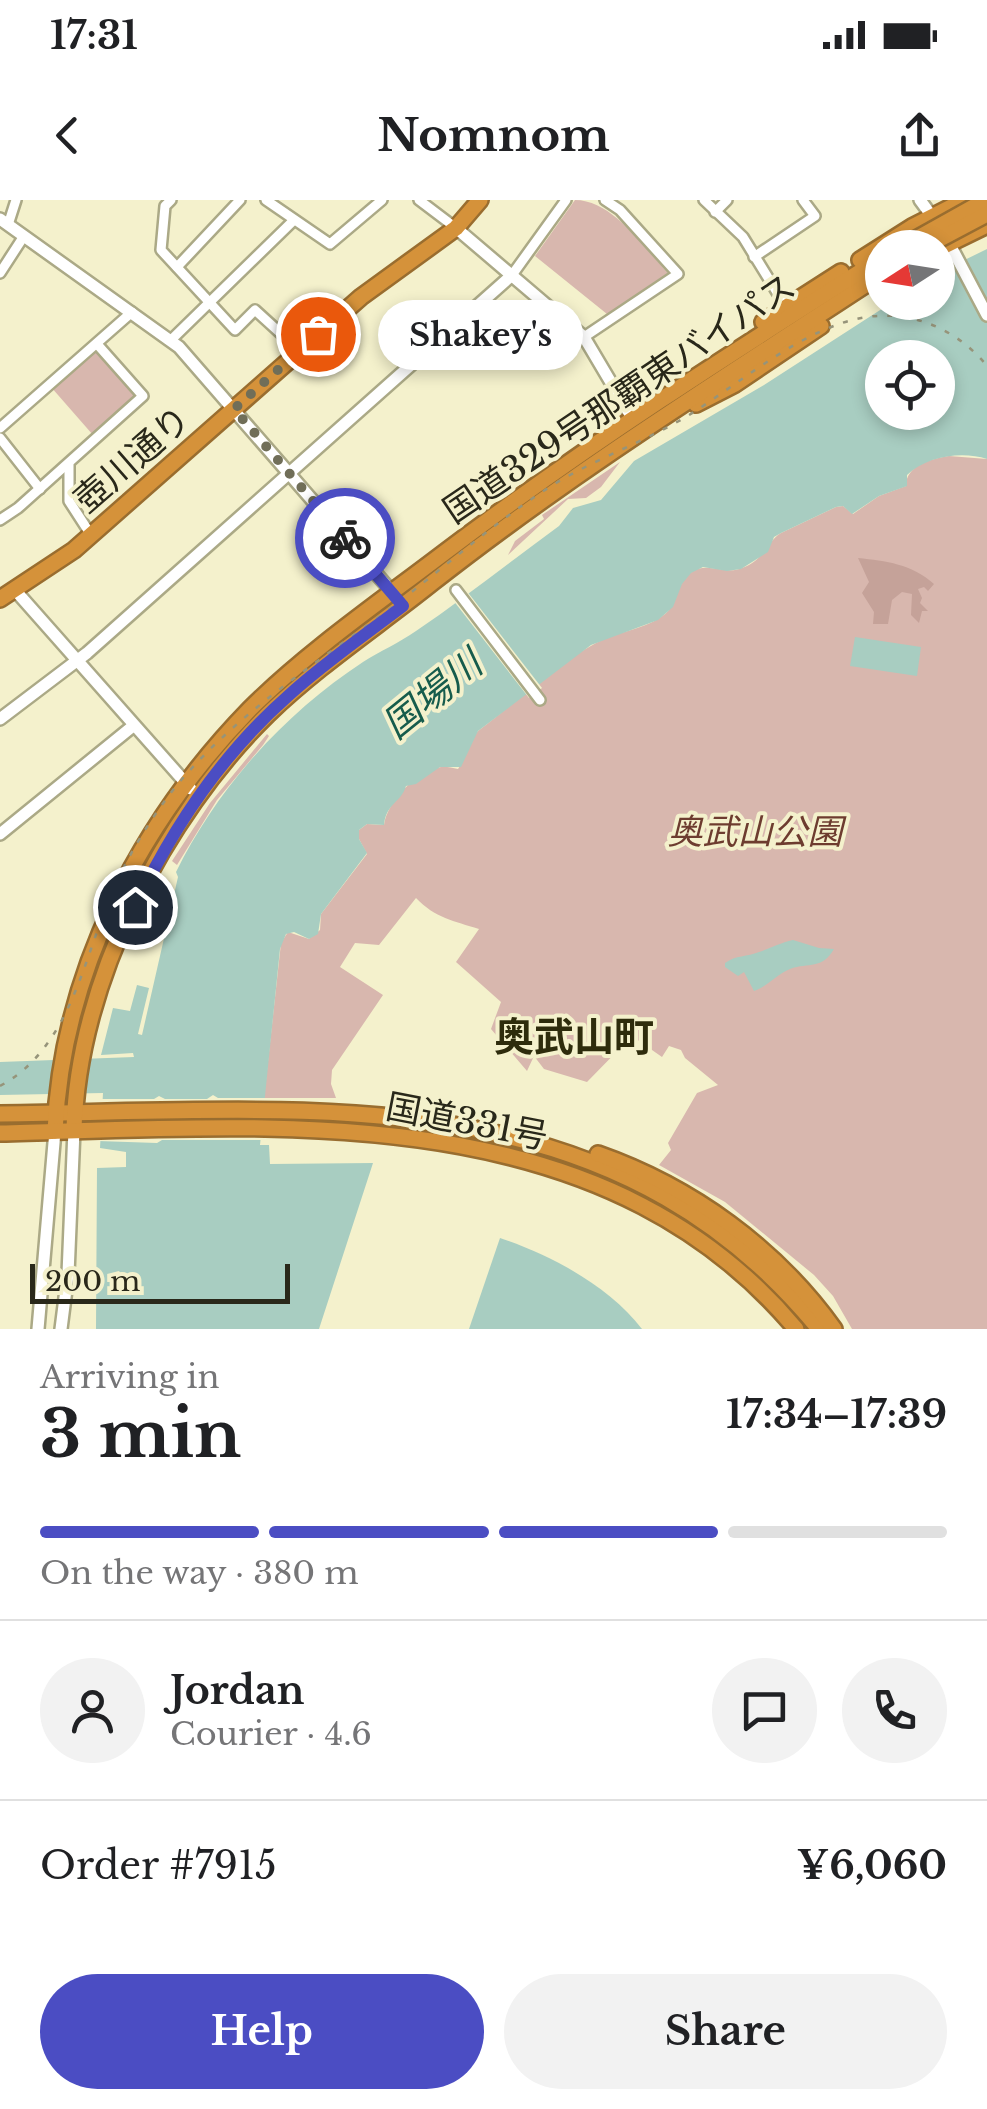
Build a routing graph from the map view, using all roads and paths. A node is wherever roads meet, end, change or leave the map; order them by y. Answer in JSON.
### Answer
{"nodes":[{"id":1,"x":16,"y":200,"type":"edge"},
{"id":2,"x":171,"y":200,"type":"edge"},
{"id":3,"x":240,"y":200,"type":"edge"},
{"id":4,"x":266,"y":200,"type":"edge"},
{"id":5,"x":382,"y":200,"type":"edge"},
{"id":6,"x":419,"y":200,"type":"edge"},
{"id":7,"x":480,"y":200,"type":"edge"},
{"id":8,"x":566,"y":200,"type":"edge"},
{"id":9,"x":605,"y":200,"type":"edge"},
{"id":10,"x":626,"y":200,"type":"edge"},
{"id":11,"x":704,"y":200,"type":"edge"},
{"id":12,"x":728,"y":200,"type":"edge"},
{"id":13,"x":802,"y":200,"type":"edge"},
{"id":14,"x":920,"y":200,"type":"edge"},
{"id":15,"x":965,"y":200,"type":"edge"},
{"id":16,"x":986,"y":200,"type":"edge"},
{"id":17,"x":939,"y":207,"type":"edge"},
{"id":18,"x":620,"y":210,"type":"junction"},
{"id":19,"x":715,"y":212,"type":"junction"},
{"id":20,"x":987,"y":214,"type":"edge"},
{"id":21,"x":294,"y":220,"type":"junction"},
{"id":22,"x":4,"y":222,"type":"edge"},
{"id":23,"x":456,"y":228,"type":"junction"},
{"id":24,"x":932,"y":230,"type":"edge"},
{"id":25,"x":982,"y":230,"type":"edge"},
{"id":26,"x":955,"y":231,"type":"edge"},
{"id":27,"x":24,"y":236,"type":"junction"},
{"id":28,"x":955,"y":241,"type":"edge"},
{"id":29,"x":754,"y":257,"type":"junction"},
{"id":30,"x":955,"y":259,"type":"edge"},
{"id":31,"x":177,"y":267,"type":"junction"},
{"id":32,"x":865,"y":272,"type":"edge"},
{"id":33,"x":0,"y":273,"type":"edge"},
{"id":34,"x":512,"y":275,"type":"junction"},
{"id":35,"x":865,"y":283,"type":"edge"},
{"id":36,"x":865,"y":297,"type":"edge"},
{"id":37,"x":829,"y":301,"type":"junction"},
{"id":38,"x":211,"y":304,"type":"junction"},
{"id":39,"x":786,"y":307,"type":"junction"},
{"id":40,"x":132,"y":312,"type":"junction"},
{"id":41,"x":987,"y":315,"type":"edge"},
{"id":42,"x":584,"y":337,"type":"junction"},
{"id":43,"x":171,"y":340,"type":"junction"},
{"id":44,"x":96,"y":344,"type":"junction"},
{"id":45,"x":300,"y":350,"type":"junction"},
{"id":46,"x":234,"y":409,"type":"junction"},
{"id":47,"x":639,"y":419,"type":"junction"},
{"id":48,"x":0,"y":428,"type":"edge"},
{"id":49,"x":0,"y":438,"type":"edge"},
{"id":50,"x":68,"y":464,"type":"junction"},
{"id":51,"x":289,"y":472,"type":"junction"},
{"id":52,"x":40,"y":490,"type":"junction"},
{"id":53,"x":0,"y":520,"type":"edge"},
{"id":54,"x":91,"y":535,"type":"junction"},
{"id":55,"x":15,"y":590,"type":"junction"},
{"id":56,"x":458,"y":593,"type":"dead end"},
{"id":57,"x":0,"y":599,"type":"edge"},
{"id":58,"x":398,"y":599,"type":"junction"},
{"id":59,"x":77,"y":661,"type":"junction"},
{"id":60,"x":538,"y":697,"type":"dead end"},
{"id":61,"x":0,"y":719,"type":"edge"},
{"id":62,"x":134,"y":726,"type":"junction"},
{"id":63,"x":192,"y":790,"type":"junction"},
{"id":64,"x":0,"y":834,"type":"edge"},
{"id":65,"x":57,"y":1105,"type":"junction"},
{"id":66,"x":75,"y":1105,"type":"junction"},
{"id":67,"x":0,"y":1114,"type":"edge"},
{"id":68,"x":74,"y":1130,"type":"junction"},
{"id":69,"x":55,"y":1131,"type":"junction"},
{"id":70,"x":0,"y":1133,"type":"edge"},
{"id":71,"x":560,"y":1148,"type":"junction"},
{"id":72,"x":38,"y":1329,"type":"edge"},
{"id":73,"x":62,"y":1329,"type":"edge"},
{"id":74,"x":796,"y":1329,"type":"edge"},
{"id":75,"x":819,"y":1329,"type":"edge"},
{"id":76,"x":834,"y":1329,"type":"edge"}],
"edges":[{"from":1,"to":22,"type":"street"},
{"from":2,"to":31,"type":"street"},
{"from":3,"to":31,"type":"street"},
{"from":4,"to":21,"type":"street"},
{"from":5,"to":21,"type":"street"},
{"from":6,"to":23,"type":"street"},
{"from":7,"to":23,"type":"highway","name":"壺川通り"},
{"from":8,"to":34,"type":"street"},
{"from":9,"to":18,"type":"street"},
{"from":10,"to":18,"type":"street"},
{"from":11,"to":19,"type":"street"},
{"from":12,"to":19,"type":"street"},
{"from":13,"to":29,"type":"street"},
{"from":14,"to":17,"type":"street"},
{"from":15,"to":17,"type":"highway"},
{"from":16,"to":24,"type":"highway","bridge":true},
{"from":17,"to":25,"type":"street"},
{"from":17,"to":39,"type":"highway"},
{"from":18,"to":42,"type":"street"},
{"from":19,"to":29,"type":"street"},
{"from":20,"to":26,"type":"highway","bridge":true},
{"from":21,"to":38,"type":"street"},
{"from":22,"to":27,"type":"street"},
{"from":23,"to":34,"type":"street"},
{"from":23,"to":45,"type":"highway","name":"壺川通り"},
{"from":25,"to":28,"type":"highway"},
{"from":27,"to":33,"type":"street"},
{"from":27,"to":40,"type":"street"},
{"from":29,"to":39,"type":"street"},
{"from":30,"to":41,"type":"street"},
{"from":31,"to":38,"type":"street"},
{"from":32,"to":37,"type":"highway","name":"国道329号那覇東バイパス"},
{"from":34,"to":42,"type":"street"},
{"from":34,"to":51,"type":"street"},
{"from":35,"to":37,"type":"highway","name":"国道329号那覇東バイパス"},
{"from":36,"to":47,"type":"highway"},
{"from":37,"to":47,"type":"highway","name":"国道329号那覇東バイパス"},
{"from":38,"to":43,"type":"street"},
{"from":38,"to":45,"type":"street"},
{"from":39,"to":47,"type":"highway"},
{"from":40,"to":43,"type":"street"},
{"from":40,"to":44,"type":"street"},
{"from":42,"to":47,"type":"street"},
{"from":43,"to":46,"type":"street"},
{"from":44,"to":48,"type":"street"},
{"from":44,"to":50,"type":"street"},
{"from":45,"to":46,"type":"highway","name":"壺川通り"},
{"from":46,"to":51,"type":"street"},
{"from":46,"to":54,"type":"highway","name":"壺川通り"},
{"from":47,"to":58,"type":"highway","name":"国道329号那覇東バイパス"},
{"from":49,"to":52,"type":"street"},
{"from":50,"to":52,"type":"street"},
{"from":50,"to":54,"type":"street"},
{"from":51,"to":58,"type":"street"},
{"from":51,"to":59,"type":"street"},
{"from":52,"to":53,"type":"street"},
{"from":54,"to":55,"type":"highway","name":"壺川通り"},
{"from":55,"to":57,"type":"highway","name":"壺川通り"},
{"from":55,"to":59,"type":"street"},
{"from":56,"to":60,"type":"street"},
{"from":58,"to":63,"type":"highway","name":"国道329号那覇東バイパス"},
{"from":59,"to":61,"type":"street"},
{"from":59,"to":62,"type":"street"},
{"from":62,"to":63,"type":"street"},
{"from":62,"to":64,"type":"street"},
{"from":63,"to":65,"type":"highway","name":"国道329号那覇東バイパス"},
{"from":63,"to":66,"type":"highway","name":"国道329号那覇東バイパス"},
{"from":65,"to":66,"type":"highway","name":"国道331号"},
{"from":65,"to":67,"type":"highway","name":"国道331号"},
{"from":65,"to":69,"type":"highway","name":"国道329号那覇東バイパス"},
{"from":66,"to":68,"type":"highway","name":"国道329号那覇東バイパス"},
{"from":66,"to":71,"type":"highway","name":"国道331号"},
{"from":68,"to":69,"type":"highway","name":"国道331号"},
{"from":68,"to":73,"type":"street"},
{"from":68,"to":74,"type":"highway","name":"国道331号"},
{"from":69,"to":70,"type":"highway","name":"国道331号"},
{"from":69,"to":72,"type":"street"},
{"from":71,"to":75,"type":"highway","name":"国道331号"},
{"from":71,"to":76,"type":"highway","name":"国道331号"}]}
